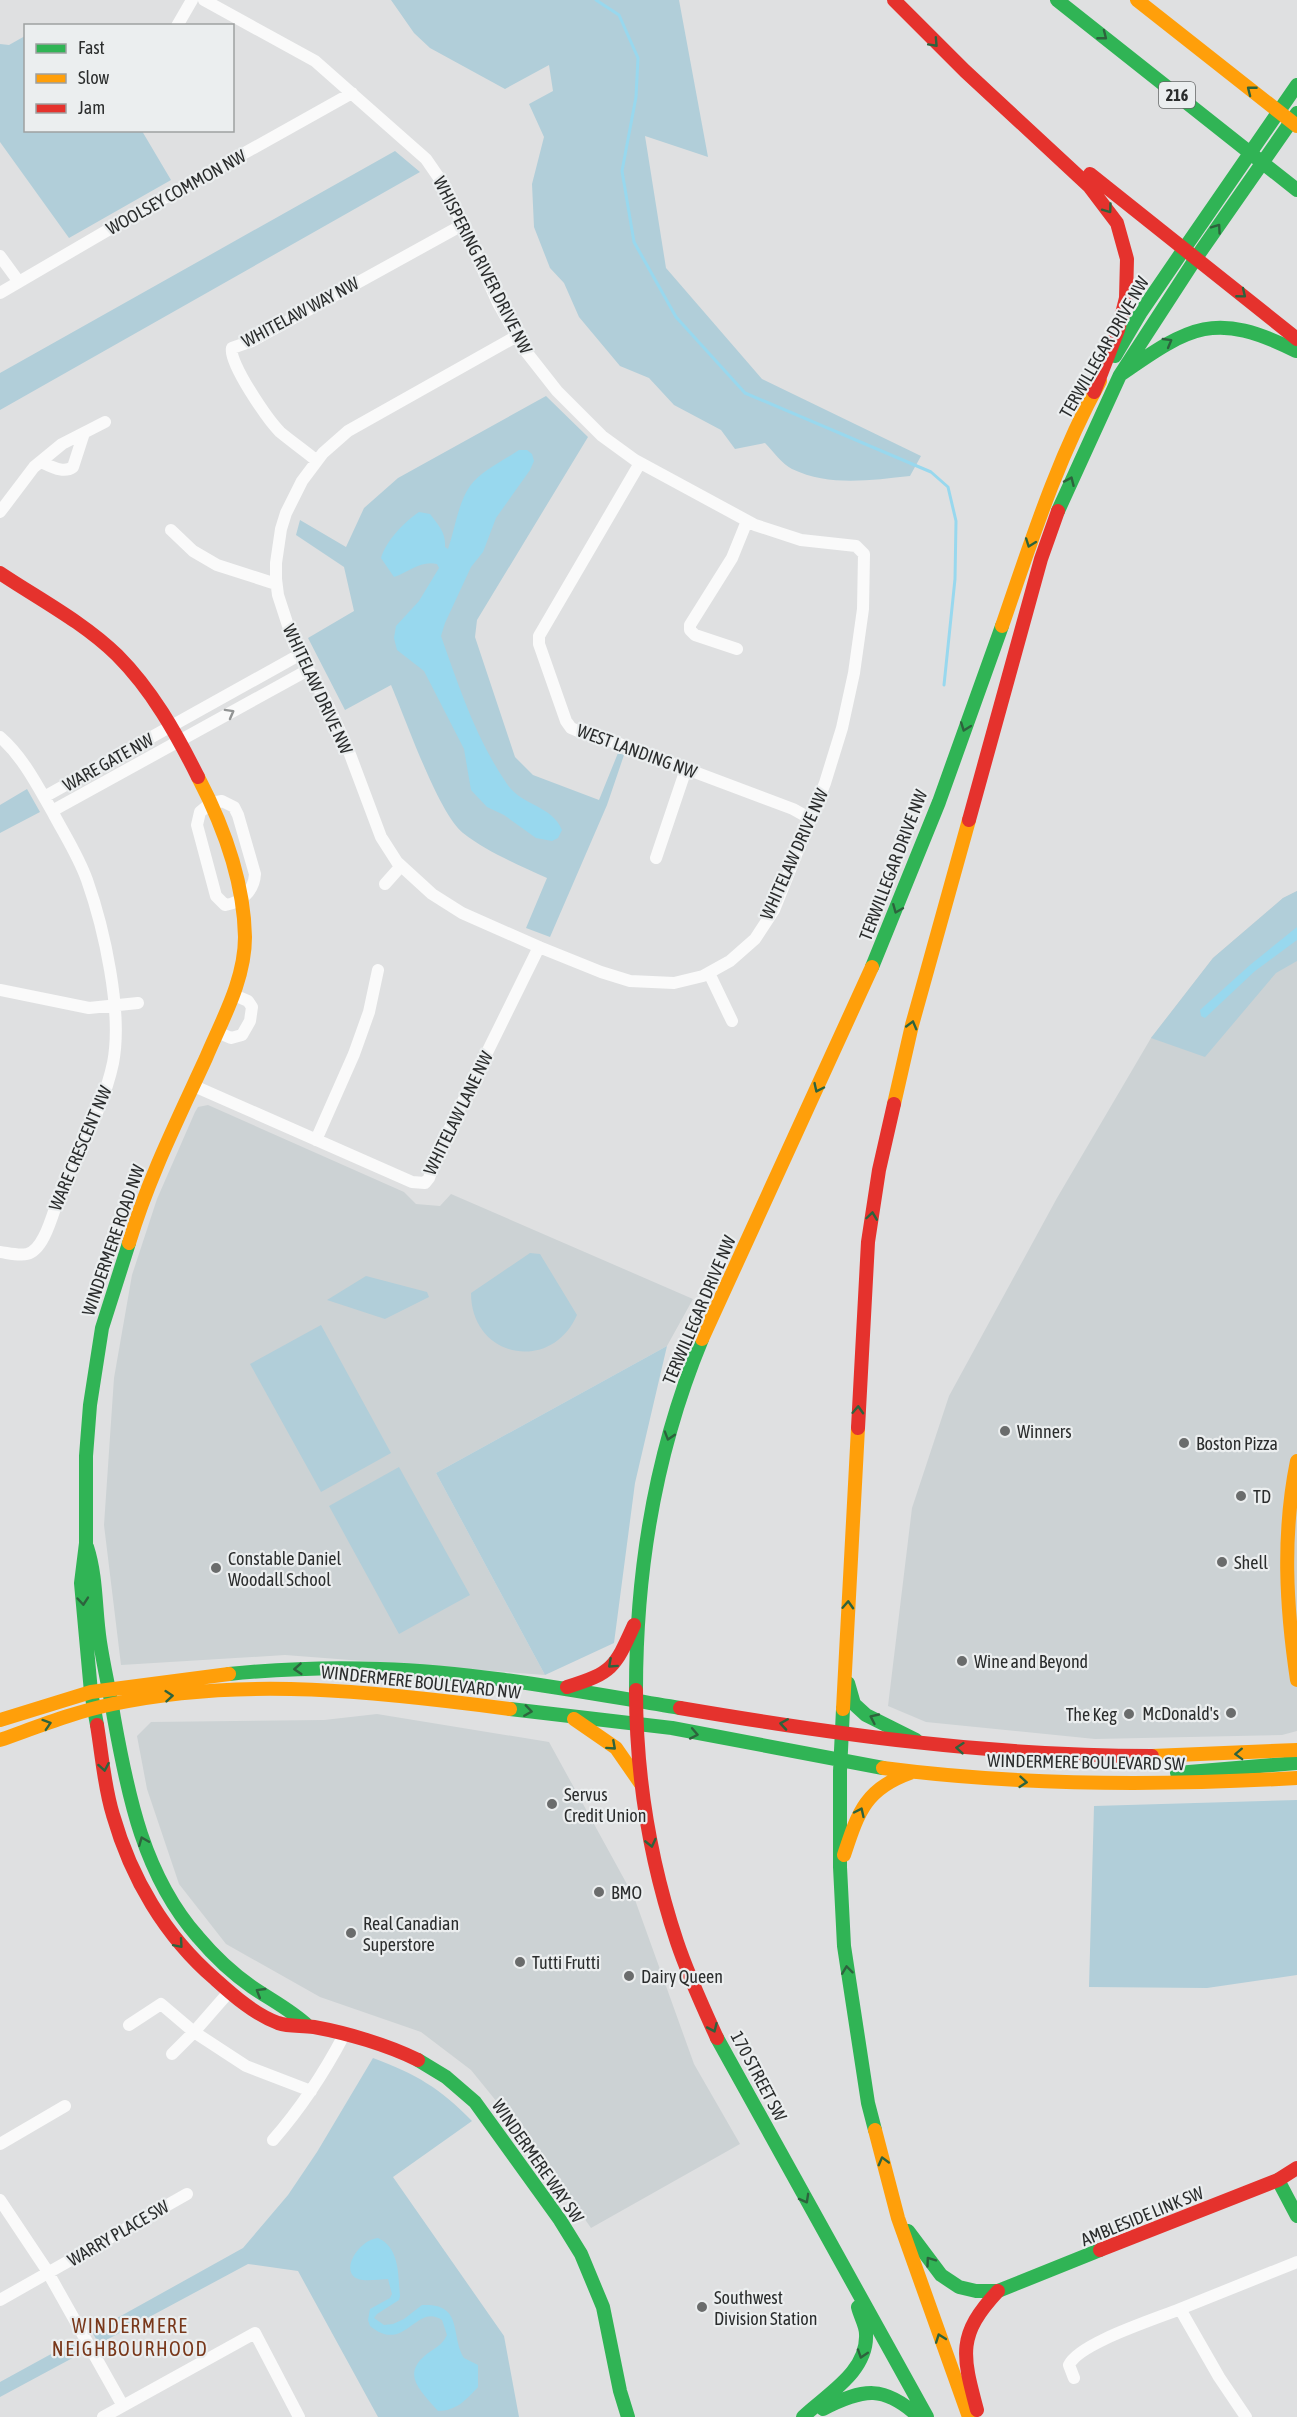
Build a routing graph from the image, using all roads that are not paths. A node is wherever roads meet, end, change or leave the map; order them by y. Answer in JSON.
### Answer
{"nodes":[{"id":1,"x":192,"y":0,"type":"edge"},
{"id":2,"x":204,"y":0,"type":"edge"},
{"id":3,"x":894,"y":0,"type":"edge"},
{"id":4,"x":1057,"y":0,"type":"edge"},
{"id":5,"x":1137,"y":0,"type":"edge"},
{"id":6,"x":178,"y":24,"type":"edge"},
{"id":7,"x":1297,"y":85,"type":"edge"},
{"id":8,"x":352,"y":93,"type":"junction"},
{"id":9,"x":991,"y":95,"type":"junction"},
{"id":10,"x":1297,"y":113,"type":"edge"},
{"id":11,"x":1297,"y":126,"type":"edge"},
{"id":12,"x":1297,"y":190,"type":"edge"},
{"id":13,"x":464,"y":224,"type":"junction"},
{"id":14,"x":1184,"y":249,"type":"junction"},
{"id":15,"x":0,"y":256,"type":"edge"},
{"id":16,"x":1196,"y":258,"type":"junction"},
{"id":17,"x":19,"y":282,"type":"junction"},
{"id":18,"x":0,"y":293,"type":"edge"},
{"id":19,"x":517,"y":336,"type":"junction"},
{"id":20,"x":1297,"y":339,"type":"edge"},
{"id":21,"x":1297,"y":352,"type":"edge"},
{"id":22,"x":1120,"y":375,"type":"junction"},
{"id":23,"x":1094,"y":392,"type":"junction"},
{"id":24,"x":105,"y":422,"type":"dead end"},
{"id":25,"x":84,"y":433,"type":"junction"},
{"id":26,"x":317,"y":461,"type":"junction"},
{"id":27,"x":41,"y":462,"type":"junction"},
{"id":28,"x":640,"y":463,"type":"junction"},
{"id":29,"x":0,"y":512,"type":"edge"},
{"id":30,"x":747,"y":521,"type":"junction"},
{"id":31,"x":171,"y":530,"type":"dead end"},
{"id":32,"x":864,"y":554,"type":"joint"},
{"id":33,"x":0,"y":573,"type":"edge"},
{"id":34,"x":276,"y":584,"type":"junction"},
{"id":35,"x":737,"y":649,"type":"dead end"},
{"id":36,"x":299,"y":655,"type":"junction"},
{"id":37,"x":308,"y":670,"type":"junction"},
{"id":38,"x":171,"y":726,"type":"junction"},
{"id":39,"x":0,"y":737,"type":"edge"},
{"id":40,"x":179,"y":741,"type":"junction"},
{"id":41,"x":686,"y":769,"type":"junction"},
{"id":42,"x":44,"y":797,"type":"junction"},
{"id":43,"x":211,"y":804,"type":"junction"},
{"id":44,"x":52,"y":811,"type":"junction"},
{"id":45,"x":812,"y":819,"type":"junction"},
{"id":46,"x":656,"y":858,"type":"dead end"},
{"id":47,"x":401,"y":866,"type":"junction"},
{"id":48,"x":385,"y":884,"type":"dead end"},
{"id":49,"x":240,"y":900,"type":"junction"},
{"id":50,"x":538,"y":947,"type":"junction"},
{"id":51,"x":378,"y":970,"type":"dead end"},
{"id":52,"x":709,"y":973,"type":"junction"},
{"id":53,"x":0,"y":990,"type":"edge"},
{"id":54,"x":234,"y":995,"type":"junction"},
{"id":55,"x":138,"y":1003,"type":"dead end"},
{"id":56,"x":115,"y":1006,"type":"junction"},
{"id":57,"x":732,"y":1021,"type":"dead end"},
{"id":58,"x":217,"y":1032,"type":"junction"},
{"id":59,"x":194,"y":1086,"type":"junction"},
{"id":60,"x":316,"y":1140,"type":"junction"},
{"id":61,"x":0,"y":1252,"type":"edge"},
{"id":62,"x":1297,"y":1461,"type":"edge"},
{"id":63,"x":86,"y":1543,"type":"junction"},
{"id":64,"x":637,"y":1618,"type":"junction"},
{"id":65,"x":844,"y":1672,"type":"junction"},
{"id":66,"x":1297,"y":1680,"type":"edge"},
{"id":67,"x":566,"y":1688,"type":"junction"},
{"id":68,"x":109,"y":1689,"type":"junction"},
{"id":69,"x":91,"y":1692,"type":"junction"},
{"id":70,"x":636,"y":1701,"type":"junction"},
{"id":71,"x":112,"y":1704,"type":"junction"},
{"id":72,"x":94,"y":1709,"type":"junction"},
{"id":73,"x":571,"y":1717,"type":"junction"},
{"id":74,"x":0,"y":1720,"type":"edge"},
{"id":75,"x":637,"y":1723,"type":"junction"},
{"id":76,"x":841,"y":1734,"type":"junction"},
{"id":77,"x":0,"y":1740,"type":"edge"},
{"id":78,"x":925,"y":1744,"type":"junction"},
{"id":79,"x":1297,"y":1750,"type":"edge"},
{"id":80,"x":840,"y":1761,"type":"junction"},
{"id":81,"x":1297,"y":1763,"type":"edge"},
{"id":82,"x":914,"y":1772,"type":"junction"},
{"id":83,"x":1297,"y":1778,"type":"edge"},
{"id":84,"x":642,"y":1785,"type":"junction"},
{"id":85,"x":1139,"y":1785,"type":"junction"},
{"id":86,"x":840,"y":1867,"type":"junction"},
{"id":87,"x":229,"y":1992,"type":"junction"},
{"id":88,"x":129,"y":2025,"type":"dead end"},
{"id":89,"x":308,"y":2026,"type":"junction"},
{"id":90,"x":194,"y":2032,"type":"junction"},
{"id":91,"x":344,"y":2035,"type":"junction"},
{"id":92,"x":172,"y":2054,"type":"dead end"},
{"id":93,"x":311,"y":2091,"type":"junction"},
{"id":94,"x":65,"y":2106,"type":"dead end"},
{"id":95,"x":273,"y":2140,"type":"dead end"},
{"id":96,"x":0,"y":2144,"type":"edge"},
{"id":97,"x":1297,"y":2168,"type":"edge"},
{"id":98,"x":1278,"y":2180,"type":"junction"},
{"id":99,"x":187,"y":2193,"type":"dead end"},
{"id":100,"x":0,"y":2200,"type":"edge"},
{"id":101,"x":1297,"y":2216,"type":"edge"},
{"id":102,"x":898,"y":2218,"type":"junction"},
{"id":103,"x":1297,"y":2262,"type":"edge"},
{"id":104,"x":48,"y":2272,"type":"junction"},
{"id":105,"x":849,"y":2278,"type":"junction"},
{"id":106,"x":998,"y":2291,"type":"junction"},
{"id":107,"x":0,"y":2300,"type":"edge"},
{"id":108,"x":1180,"y":2309,"type":"junction"},
{"id":109,"x":1074,"y":2378,"type":"dead end"},
{"id":110,"x":123,"y":2406,"type":"junction"},
{"id":111,"x":104,"y":2417,"type":"edge"},
{"id":112,"x":299,"y":2417,"type":"edge"},
{"id":113,"x":628,"y":2417,"type":"edge"},
{"id":114,"x":803,"y":2417,"type":"edge"},
{"id":115,"x":810,"y":2417,"type":"edge"},
{"id":116,"x":919,"y":2417,"type":"edge"},
{"id":117,"x":927,"y":2417,"type":"edge"},
{"id":118,"x":969,"y":2417,"type":"edge"},
{"id":119,"x":979,"y":2417,"type":"edge"},
{"id":120,"x":1246,"y":2417,"type":"edge"}],
"edges":[{"from":1,"to":6,"type":"street"},
{"from":2,"to":8,"type":"street","name":"WHISPERING RIVER DRIVE NW"},
{"from":3,"to":9,"type":"main road","one_way":true},
{"from":4,"to":12,"type":"main road","number":"216","one_way":true},
{"from":11,"to":5,"type":"main road","one_way":true},
{"from":7,"to":14,"type":"main road","name":"TERWILLEGAR DRIVE NW"},
{"from":8,"to":13,"type":"street","name":"WHISPERING RIVER DRIVE NW"},
{"from":8,"to":17,"type":"street","name":"WOOLSEY COMMON NW"},
{"from":9,"to":14,"type":"main road"},
{"from":9,"to":23,"type":"main road","one_way":true},
{"from":16,"to":10,"type":"main road","name":"TERWILLEGAR DRIVE NW","one_way":true},
{"from":13,"to":19,"type":"street","name":"WHISPERING RIVER DRIVE NW"},
{"from":13,"to":26,"type":"street","name":"WHITELAW WAY NW"},
{"from":14,"to":16,"type":"main road"},
{"from":14,"to":23,"type":"main road","name":"TERWILLEGAR DRIVE NW"},
{"from":15,"to":17,"type":"street"},
{"from":16,"to":20,"type":"main road","one_way":true},
{"from":16,"to":22,"type":"main road","name":"TERWILLEGAR DRIVE NW"},
{"from":17,"to":18,"type":"street","name":"WOOLSEY COMMON NW"},
{"from":19,"to":26,"type":"street","name":"WHITELAW DRIVE NW"},
{"from":19,"to":28,"type":"street","name":"WHISPERING RIVER DRIVE NW"},
{"from":22,"to":21,"type":"main road","one_way":true},
{"from":65,"to":22,"type":"main road","name":"TERWILLEGAR DRIVE NW","one_way":true},
{"from":23,"to":64,"type":"main road","name":"TERWILLEGAR DRIVE NW","one_way":true},
{"from":24,"to":25,"type":"street"},
{"from":25,"to":27,"type":"street"},
{"from":25,"to":27,"type":"street"},
{"from":26,"to":34,"type":"street","name":"WHITELAW DRIVE NW"},
{"from":27,"to":29,"type":"street"},
{"from":28,"to":30,"type":"street","name":"WHISPERING RIVER DRIVE NW"},
{"from":28,"to":41,"type":"street","name":"WEST LANDING NW"},
{"from":30,"to":32,"type":"street","name":"WHISPERING RIVER DRIVE NW"},
{"from":30,"to":35,"type":"street"},
{"from":31,"to":34,"type":"street"},
{"from":32,"to":45,"type":"street","name":"WHITELAW DRIVE NW"},
{"from":33,"to":38,"type":"main road","name":"WINDERMERE ROAD NW"},
{"from":34,"to":36,"type":"street","name":"WHITELAW DRIVE NW"},
{"from":36,"to":37,"type":"street","name":"WHITELAW DRIVE NW"},
{"from":36,"to":38,"type":"street","name":"WARE GATE NW"},
{"from":40,"to":37,"type":"street","name":"WARE GATE NW","one_way":true},
{"from":37,"to":47,"type":"street","name":"WHITELAW DRIVE NW"},
{"from":38,"to":40,"type":"main road","name":"WINDERMERE ROAD NW"},
{"from":38,"to":42,"type":"street","name":"WARE GATE NW"},
{"from":39,"to":42,"type":"street","name":"WARE CRESCENT NW"},
{"from":40,"to":43,"type":"main road","name":"WINDERMERE ROAD NW"},
{"from":40,"to":44,"type":"street","name":"WARE GATE NW"},
{"from":41,"to":45,"type":"street","name":"WEST LANDING NW"},
{"from":41,"to":46,"type":"street"},
{"from":42,"to":44,"type":"street","name":"WARE CRESCENT NW"},
{"from":43,"to":49,"type":"main road","name":"WINDERMERE ROAD NW"},
{"from":43,"to":49,"type":"street"},
{"from":43,"to":49,"type":"street"},
{"from":44,"to":56,"type":"street","name":"WARE CRESCENT NW"},
{"from":45,"to":52,"type":"street","name":"WHITELAW DRIVE NW"},
{"from":47,"to":48,"type":"street"},
{"from":47,"to":50,"type":"street","name":"WHITELAW DRIVE NW"},
{"from":49,"to":54,"type":"main road","name":"WINDERMERE ROAD NW"},
{"from":50,"to":52,"type":"street","name":"WHITELAW DRIVE NW"},
{"from":50,"to":60,"type":"street","name":"WHITELAW LANE NW"},
{"from":51,"to":60,"type":"street"},
{"from":52,"to":57,"type":"street"},
{"from":53,"to":56,"type":"street"},
{"from":54,"to":58,"type":"main road","name":"WINDERMERE ROAD NW"},
{"from":54,"to":58,"type":"street"},
{"from":55,"to":56,"type":"street"},
{"from":56,"to":61,"type":"street","name":"WARE CRESCENT NW"},
{"from":58,"to":59,"type":"main road","name":"WINDERMERE ROAD NW"},
{"from":59,"to":60,"type":"street","name":"WHITELAW LANE NW"},
{"from":59,"to":63,"type":"main road","name":"WINDERMERE ROAD NW"},
{"from":62,"to":66,"type":"main road"},
{"from":63,"to":68,"type":"main road","name":"WINDERMERE ROAD NW"},
{"from":63,"to":69,"type":"main road","name":"WINDERMERE ROAD NW","one_way":true},
{"from":64,"to":67,"type":"main road","one_way":true},
{"from":64,"to":70,"type":"main road","name":"TERWILLEGAR DRIVE NW"},
{"from":65,"to":76,"type":"main road","name":"TERWILLEGAR DRIVE NW"},
{"from":78,"to":65,"type":"main road","one_way":true},
{"from":67,"to":68,"type":"main road","name":"WINDERMERE BOULEVARD NW","one_way":true},
{"from":67,"to":70,"type":"main road","name":"WINDERMERE BOULEVARD NW"},
{"from":68,"to":69,"type":"main road","name":"WINDERMERE BOULEVARD NW"},
{"from":68,"to":71,"type":"main road","name":"WINDERMERE WAY SW"},
{"from":69,"to":72,"type":"main road","name":"WINDERMERE WAY SW"},
{"from":69,"to":74,"type":"main road","name":"WINDERMERE BOULEVARD NW"},
{"from":70,"to":75,"type":"main road","name":"TERWILLEGAR DRIVE NW"},
{"from":76,"to":70,"type":"main road","name":"WINDERMERE BOULEVARD NW","one_way":true},
{"from":71,"to":72,"type":"main road","name":"WINDERMERE BOULEVARD NW"},
{"from":71,"to":73,"type":"main road","name":"WINDERMERE BOULEVARD NW","one_way":true},
{"from":89,"to":71,"type":"main road","name":"WINDERMERE WAY SW","one_way":true},
{"from":77,"to":72,"type":"main road","name":"WINDERMERE BOULEVARD NW","one_way":true},
{"from":72,"to":87,"type":"main road","name":"WINDERMERE WAY SW","one_way":true},
{"from":73,"to":75,"type":"main road","name":"WINDERMERE BOULEVARD NW"},
{"from":73,"to":84,"type":"main road","one_way":true},
{"from":75,"to":80,"type":"main road","name":"WINDERMERE BOULEVARD NW","one_way":true},
{"from":75,"to":84,"type":"main road","name":"170 STREET SW"},
{"from":76,"to":78,"type":"main road","name":"WINDERMERE BOULEVARD SW"},
{"from":76,"to":80,"type":"main road","name":"TERWILLEGAR DRIVE NW"},
{"from":79,"to":78,"type":"main road","name":"WINDERMERE BOULEVARD SW","one_way":true},
{"from":80,"to":82,"type":"main road","name":"WINDERMERE BOULEVARD SW"},
{"from":80,"to":86,"type":"main road"},
{"from":81,"to":85,"type":"main road"},
{"from":82,"to":85,"type":"main road","name":"WINDERMERE BOULEVARD SW","one_way":true},
{"from":86,"to":82,"type":"main road","one_way":true},
{"from":83,"to":85,"type":"main road","name":"WINDERMERE BOULEVARD SW"},
{"from":84,"to":105,"type":"main road","name":"170 STREET SW","one_way":true},
{"from":102,"to":86,"type":"main road","one_way":true},
{"from":87,"to":89,"type":"main road","name":"WINDERMERE WAY SW"},
{"from":87,"to":90,"type":"street"},
{"from":88,"to":90,"type":"street"},
{"from":89,"to":91,"type":"main road","name":"WINDERMERE WAY SW"},
{"from":90,"to":92,"type":"street"},
{"from":90,"to":93,"type":"street"},
{"from":91,"to":93,"type":"street"},
{"from":91,"to":113,"type":"main road","name":"WINDERMERE WAY SW"},
{"from":93,"to":95,"type":"street"},
{"from":94,"to":96,"type":"street"},
{"from":97,"to":98,"type":"main road","name":"AMBLESIDE LINK SW"},
{"from":98,"to":101,"type":"main road"},
{"from":98,"to":106,"type":"main road","name":"AMBLESIDE LINK SW"},
{"from":99,"to":104,"type":"street","name":"WARRY PLACE SW"},
{"from":100,"to":104,"type":"street"},
{"from":106,"to":102,"type":"main road","one_way":true},
{"from":118,"to":102,"type":"main road","one_way":true},
{"from":103,"to":108,"type":"street"},
{"from":104,"to":107,"type":"street","name":"WARRY PLACE SW"},
{"from":104,"to":110,"type":"street"},
{"from":105,"to":114,"type":"main road","one_way":true},
{"from":105,"to":117,"type":"main road","name":"170 STREET SW"},
{"from":106,"to":119,"type":"main road"},
{"from":108,"to":109,"type":"street"},
{"from":108,"to":120,"type":"street"},
{"from":110,"to":111,"type":"street"},
{"from":110,"to":112,"type":"street"},
{"from":115,"to":116,"type":"main road"}]}
